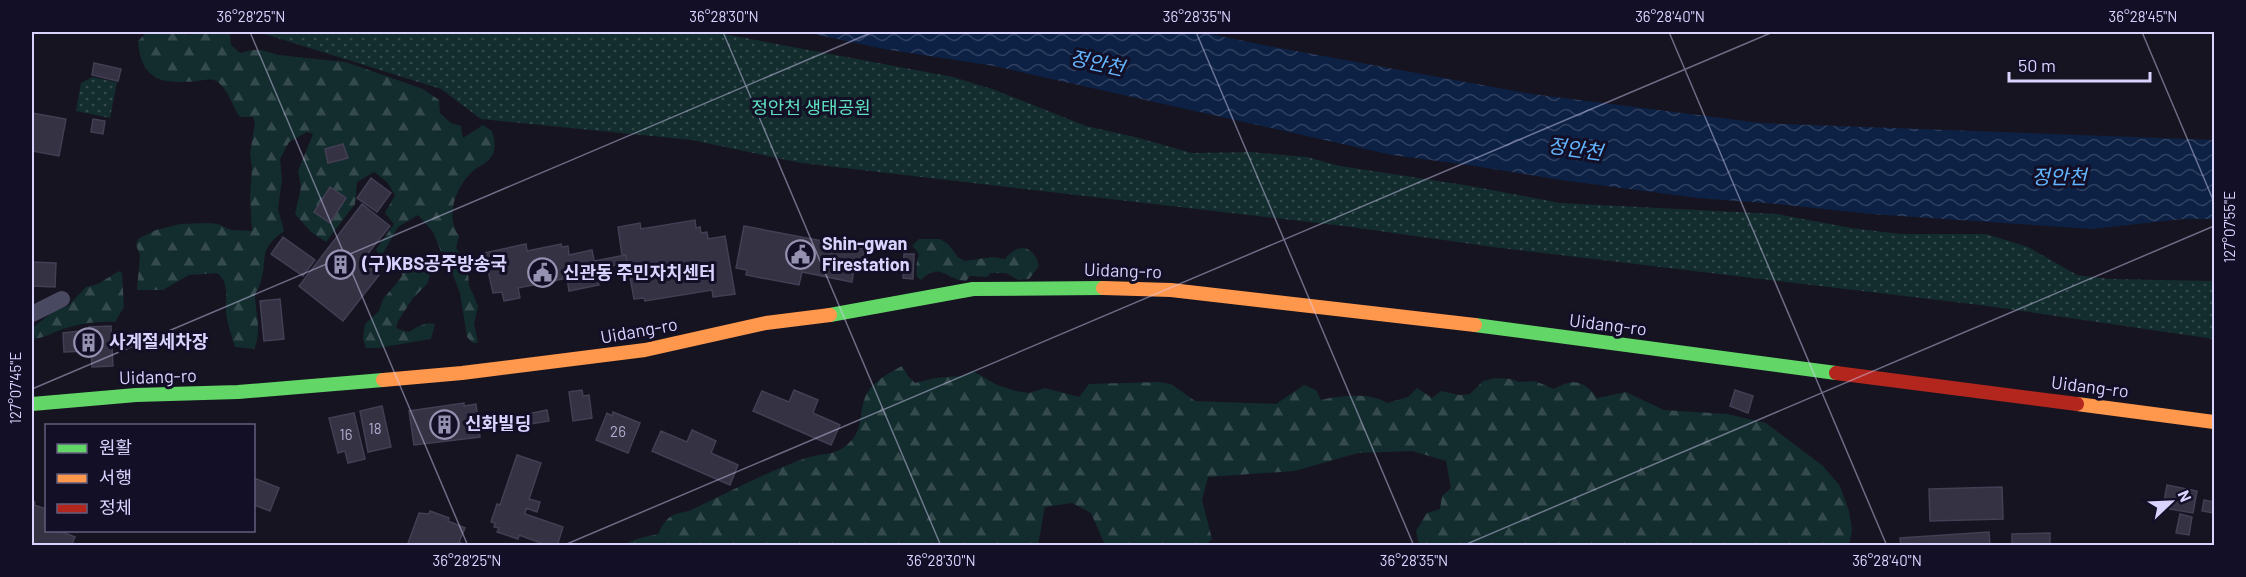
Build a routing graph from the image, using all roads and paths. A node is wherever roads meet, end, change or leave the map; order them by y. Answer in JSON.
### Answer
{"nodes":[{"id":1,"x":62,"y":299,"type":"dead end"},
{"id":2,"x":32,"y":314,"type":"edge"},
{"id":3,"x":32,"y":404,"type":"edge"},
{"id":4,"x":2214,"y":422,"type":"edge"}],
"edges":[{"from":1,"to":2,"type":"street"},
{"from":3,"to":4,"type":"main road","name":"Uidang-ro"}]}
